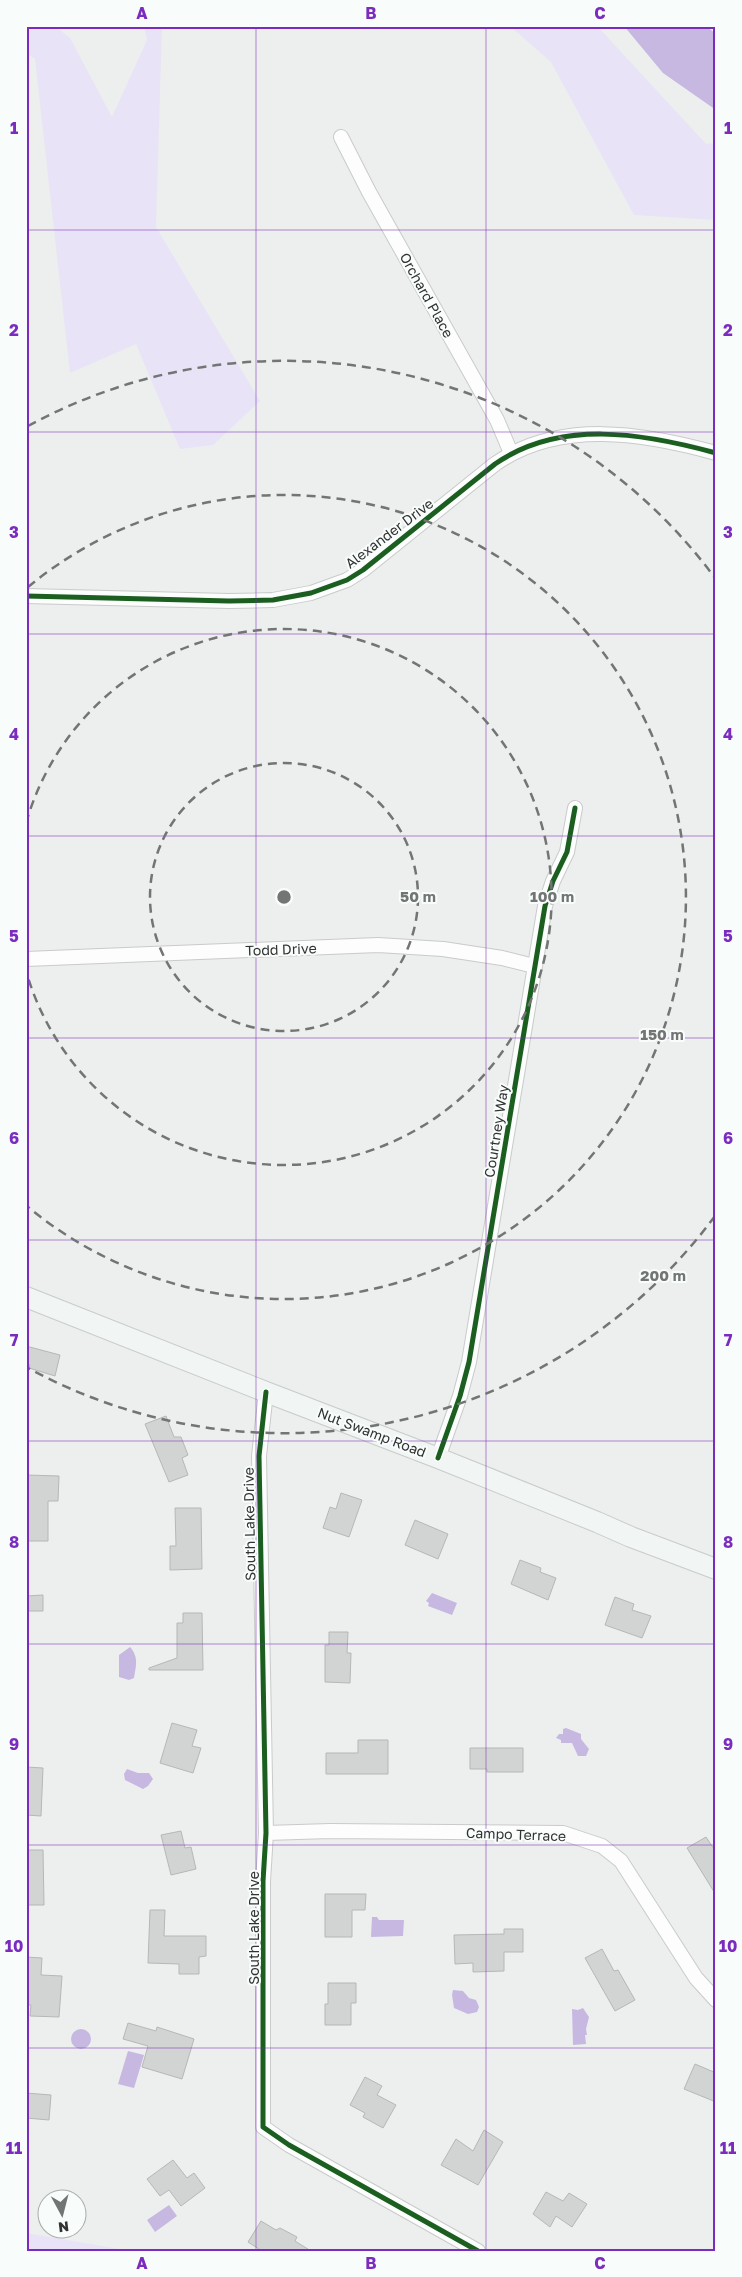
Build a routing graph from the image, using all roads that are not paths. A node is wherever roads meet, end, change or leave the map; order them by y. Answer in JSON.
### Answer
{"nodes":[{"id":1,"x":341,"y":137,"type":"dead end"},
{"id":2,"x":511,"y":453,"type":"junction"},
{"id":3,"x":716,"y":453,"type":"edge"},
{"id":4,"x":26,"y":596,"type":"edge"},
{"id":5,"x":575,"y":808,"type":"dead end"},
{"id":6,"x":26,"y":959,"type":"edge"},
{"id":7,"x":534,"y":966,"type":"junction"},
{"id":8,"x":26,"y":1297,"type":"edge"},
{"id":9,"x":266,"y":1392,"type":"junction"},
{"id":10,"x":438,"y":1458,"type":"junction"},
{"id":11,"x":716,"y":1569,"type":"edge"},
{"id":12,"x":266,"y":1833,"type":"junction"},
{"id":13,"x":716,"y":2000,"type":"edge"},
{"id":14,"x":478,"y":2251,"type":"edge"}],
"edges":[{"from":1,"to":2,"type":"street","name":"Orchard Place"},
{"from":2,"to":3,"type":"street","name":"Alexander Drive"},
{"from":2,"to":4,"type":"street","name":"Alexander Drive"},
{"from":5,"to":7,"type":"street","name":"Courtney Way"},
{"from":6,"to":7,"type":"street","name":"Todd Drive"},
{"from":7,"to":10,"type":"street","name":"Courtney Way"},
{"from":8,"to":9,"type":"main road","name":"Nut Swamp Road"},
{"from":9,"to":10,"type":"main road","name":"Nut Swamp Road"},
{"from":9,"to":12,"type":"street","name":"South Lake Drive"},
{"from":10,"to":11,"type":"main road","name":"Nut Swamp Road"},
{"from":12,"to":13,"type":"street","name":"Campo Terrace"},
{"from":12,"to":14,"type":"street","name":"South Lake Drive"}]}
